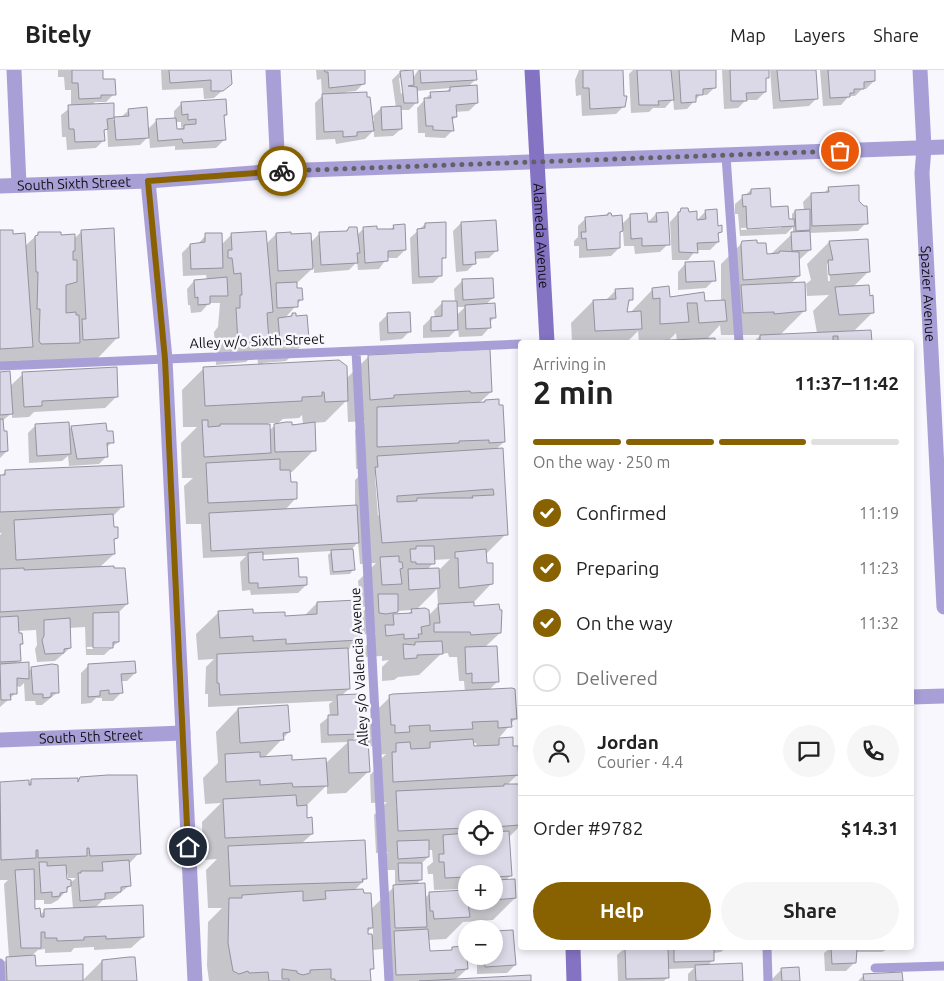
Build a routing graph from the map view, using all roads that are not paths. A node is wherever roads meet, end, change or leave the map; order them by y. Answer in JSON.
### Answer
{"nodes":[{"id":1,"x":14,"y":70,"type":"edge"},
{"id":2,"x":273,"y":70,"type":"edge"},
{"id":3,"x":532,"y":70,"type":"edge"},
{"id":4,"x":920,"y":70,"type":"edge"},
{"id":5,"x":944,"y":146,"type":"edge"},
{"id":6,"x":924,"y":148,"type":"junction"},
{"id":7,"x":726,"y":156,"type":"junction"},
{"id":8,"x":536,"y":161,"type":"junction"},
{"id":9,"x":278,"y":171,"type":"junction"},
{"id":10,"x":148,"y":181,"type":"junction"},
{"id":11,"x":19,"y":185,"type":"junction"},
{"id":12,"x":0,"y":186,"type":"edge"},
{"id":13,"x":547,"y":340,"type":"edge"},
{"id":14,"x":739,"y":340,"type":"edge"},
{"id":15,"x":518,"y":344,"type":"edge"},
{"id":16,"x":361,"y":351,"type":"junction"},
{"id":17,"x":165,"y":359,"type":"junction"},
{"id":18,"x":0,"y":366,"type":"edge"},
{"id":19,"x":944,"y":607,"type":"edge"},
{"id":20,"x":944,"y":696,"type":"edge"},
{"id":21,"x":914,"y":697,"type":"edge"},
{"id":22,"x":183,"y":732,"type":"junction"},
{"id":23,"x":0,"y":740,"type":"edge"},
{"id":24,"x":573,"y":950,"type":"edge"},
{"id":25,"x":767,"y":950,"type":"edge"},
{"id":26,"x":0,"y":963,"type":"edge"},
{"id":27,"x":944,"y":966,"type":"edge"},
{"id":28,"x":876,"y":968,"type":"dead end"},
{"id":29,"x":1,"y":981,"type":"edge"},
{"id":30,"x":195,"y":981,"type":"edge"},
{"id":31,"x":389,"y":981,"type":"edge"},
{"id":32,"x":574,"y":981,"type":"edge"},
{"id":33,"x":768,"y":981,"type":"edge"}],
"edges":[{"from":1,"to":11,"type":"street"},
{"from":2,"to":9,"type":"street"},
{"from":3,"to":8,"type":"street","name":"Alameda Avenue"},
{"from":4,"to":6,"type":"street","name":"Spazier Avenue"},
{"from":5,"to":6,"type":"street","name":"South Sixth Street"},
{"from":6,"to":7,"type":"street","name":"South Sixth Street"},
{"from":6,"to":19,"type":"street","name":"Spazier Avenue"},
{"from":7,"to":8,"type":"street","name":"South Sixth Street"},
{"from":7,"to":14,"type":"lane"},
{"from":8,"to":9,"type":"street","name":"South Sixth Street"},
{"from":8,"to":13,"type":"street","name":"Alameda Avenue"},
{"from":9,"to":10,"type":"street","name":"South Sixth Street"},
{"from":10,"to":11,"type":"street","name":"South Sixth Street"},
{"from":10,"to":17,"type":"street"},
{"from":11,"to":12,"type":"street","name":"South Sixth Street"},
{"from":15,"to":16,"type":"lane","name":"Alley w/o Sixth Street"},
{"from":16,"to":17,"type":"lane","name":"Alley w/o Sixth Street"},
{"from":16,"to":31,"type":"lane","name":"Alley s/o Valencia Avenue"},
{"from":17,"to":18,"type":"lane","name":"Alley w/o Sixth Street"},
{"from":17,"to":22,"type":"street"},
{"from":20,"to":21,"type":"street"},
{"from":22,"to":23,"type":"street","name":"South 5th Street"},
{"from":22,"to":30,"type":"street"},
{"from":24,"to":32,"type":"street"},
{"from":25,"to":33,"type":"lane"},
{"from":26,"to":29,"type":"lane"},
{"from":27,"to":28,"type":"lane"}]}
